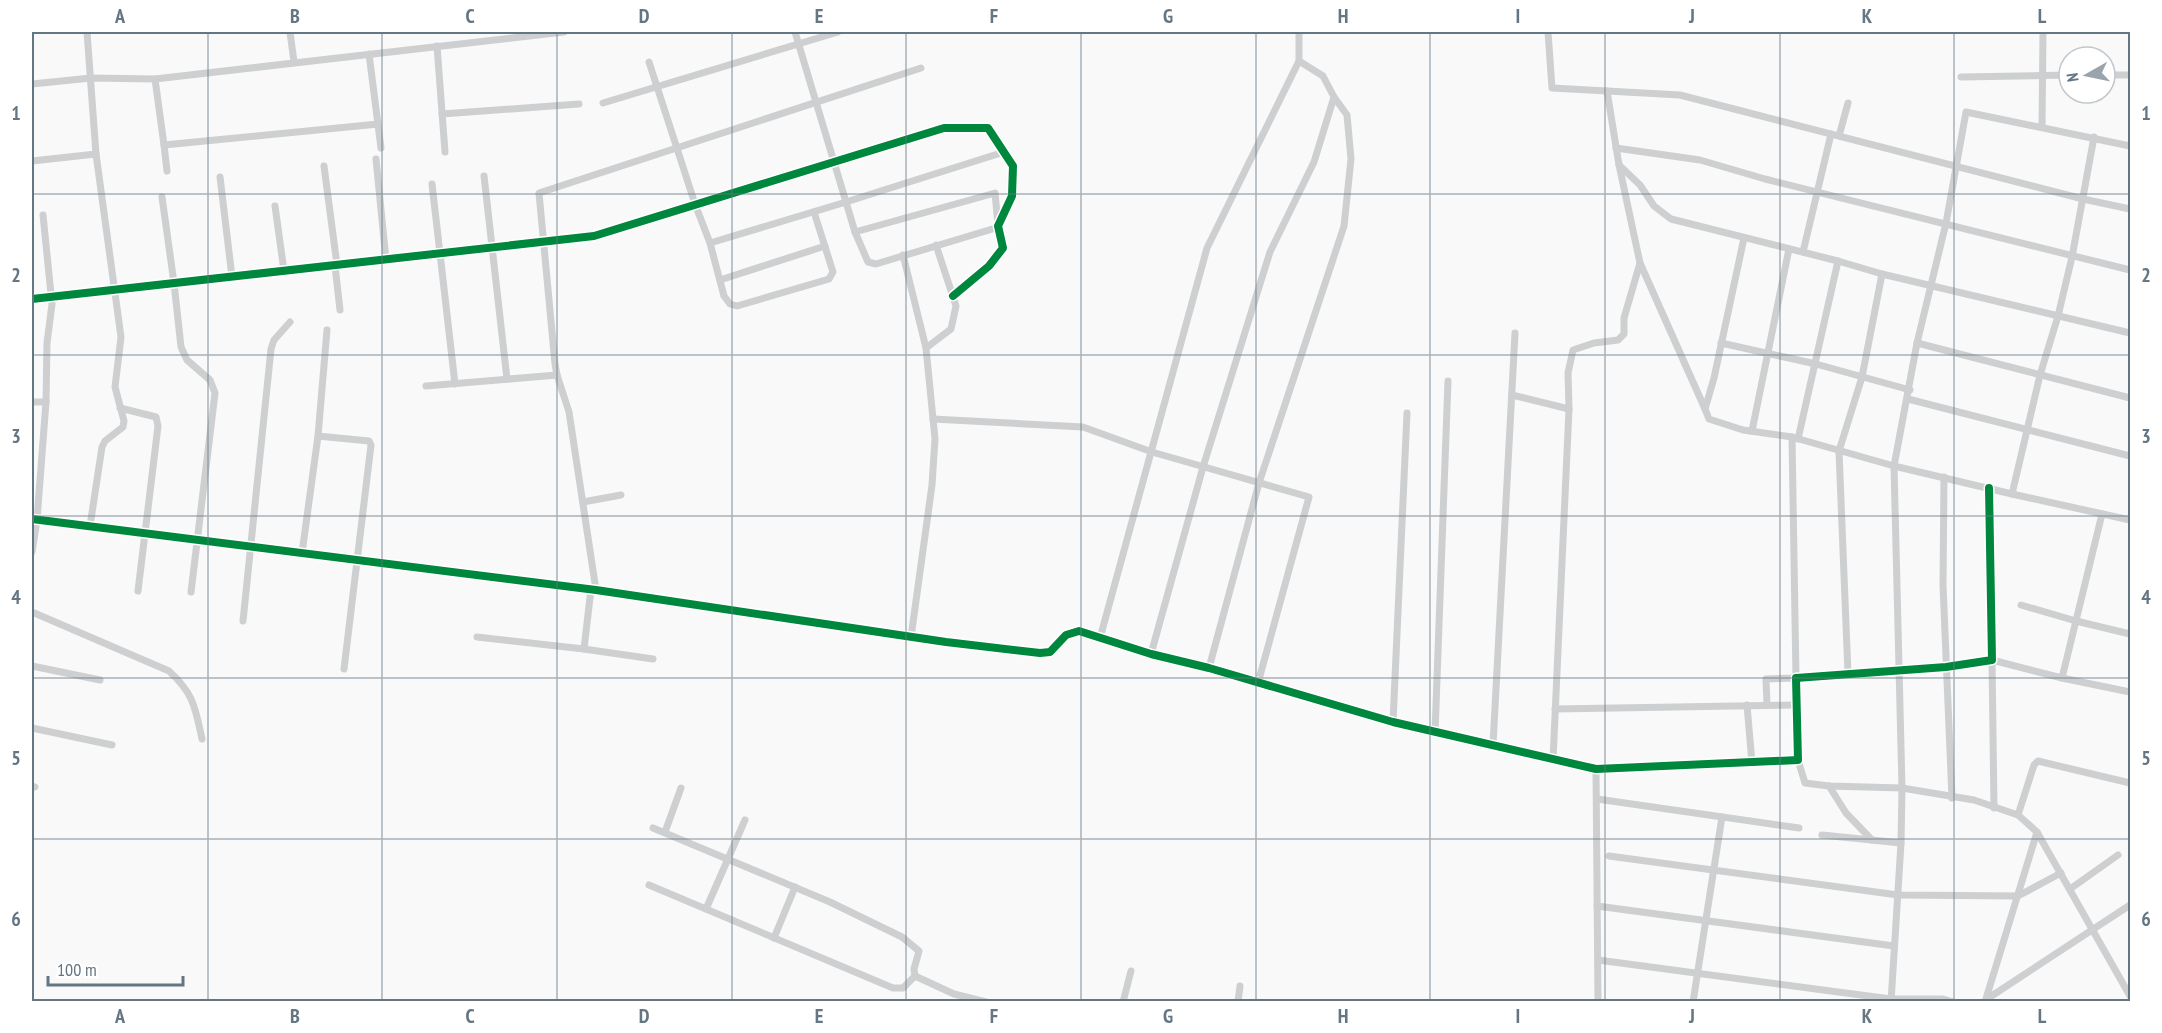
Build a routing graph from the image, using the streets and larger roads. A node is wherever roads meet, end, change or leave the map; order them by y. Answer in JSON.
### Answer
{"nodes":[{"id":1,"x":87,"y":32,"type":"edge"},
{"id":2,"x":290,"y":32,"type":"edge"},
{"id":3,"x":564,"y":32,"type":"edge"},
{"id":4,"x":795,"y":32,"type":"edge"},
{"id":5,"x":838,"y":32,"type":"edge"},
{"id":6,"x":1299,"y":32,"type":"edge"},
{"id":7,"x":1548,"y":32,"type":"edge"},
{"id":8,"x":2043,"y":32,"type":"edge"},
{"id":9,"x":499,"y":35,"type":"edge"},
{"id":10,"x":799,"y":44,"type":"junction"},
{"id":11,"x":437,"y":46,"type":"junction"},
{"id":12,"x":369,"y":54,"type":"junction"},
{"id":13,"x":294,"y":62,"type":"junction"},
{"id":14,"x":649,"y":62,"type":"dead end"},
{"id":15,"x":1299,"y":62,"type":"junction"},
{"id":16,"x":921,"y":68,"type":"dead end"},
{"id":17,"x":2043,"y":75,"type":"junction"},
{"id":18,"x":2057,"y":75,"type":"edge"},
{"id":19,"x":1961,"y":76,"type":"dead end"},
{"id":20,"x":91,"y":78,"type":"junction"},
{"id":21,"x":155,"y":79,"type":"junction"},
{"id":22,"x":32,"y":84,"type":"edge"},
{"id":23,"x":657,"y":85,"type":"junction"},
{"id":24,"x":1607,"y":91,"type":"junction"},
{"id":25,"x":1334,"y":97,"type":"junction"},
{"id":26,"x":816,"y":101,"type":"junction"},
{"id":27,"x":603,"y":103,"type":"dead end"},
{"id":28,"x":1848,"y":103,"type":"dead end"},
{"id":29,"x":579,"y":104,"type":"dead end"},
{"id":30,"x":442,"y":114,"type":"junction"},
{"id":31,"x":378,"y":124,"type":"junction"},
{"id":32,"x":2042,"y":127,"type":"junction"},
{"id":33,"x":1835,"y":135,"type":"junction"},
{"id":34,"x":2094,"y":137,"type":"junction"},
{"id":35,"x":164,"y":145,"type":"junction"},
{"id":36,"x":677,"y":146,"type":"junction"},
{"id":37,"x":2130,"y":146,"type":"edge"},
{"id":38,"x":381,"y":148,"type":"dead end"},
{"id":39,"x":1616,"y":148,"type":"junction"},
{"id":40,"x":445,"y":152,"type":"dead end"},
{"id":41,"x":1004,"y":152,"type":"junction"},
{"id":42,"x":96,"y":154,"type":"junction"},
{"id":43,"x":376,"y":159,"type":"dead end"},
{"id":44,"x":32,"y":161,"type":"edge"},
{"id":45,"x":835,"y":161,"type":"junction"},
{"id":46,"x":1619,"y":165,"type":"junction"},
{"id":47,"x":1956,"y":165,"type":"junction"},
{"id":48,"x":324,"y":166,"type":"dead end"},
{"id":49,"x":167,"y":171,"type":"dead end"},
{"id":50,"x":484,"y":176,"type":"dead end"},
{"id":51,"x":220,"y":177,"type":"dead end"},
{"id":52,"x":432,"y":184,"type":"dead end"},
{"id":53,"x":1817,"y":193,"type":"junction"},
{"id":54,"x":162,"y":197,"type":"dead end"},
{"id":55,"x":2083,"y":199,"type":"junction"},
{"id":56,"x":846,"y":202,"type":"junction"},
{"id":57,"x":694,"y":204,"type":"junction"},
{"id":58,"x":275,"y":206,"type":"dead end"},
{"id":59,"x":2130,"y":209,"type":"edge"},
{"id":60,"x":814,"y":212,"type":"junction"},
{"id":61,"x":43,"y":215,"type":"dead end"},
{"id":62,"x":1946,"y":223,"type":"junction"},
{"id":63,"x":998,"y":226,"type":"junction"},
{"id":64,"x":855,"y":232,"type":"junction"},
{"id":65,"x":1744,"y":238,"type":"junction"},
{"id":66,"x":543,"y":242,"type":"junction"},
{"id":67,"x":710,"y":243,"type":"junction"},
{"id":68,"x":936,"y":245,"type":"junction"},
{"id":69,"x":825,"y":246,"type":"junction"},
{"id":70,"x":492,"y":248,"type":"junction"},
{"id":71,"x":1789,"y":249,"type":"junction"},
{"id":72,"x":1803,"y":252,"type":"junction"},
{"id":73,"x":440,"y":254,"type":"junction"},
{"id":74,"x":903,"y":255,"type":"junction"},
{"id":75,"x":2072,"y":257,"type":"junction"},
{"id":76,"x":386,"y":260,"type":"junction"},
{"id":77,"x":1838,"y":261,"type":"junction"},
{"id":78,"x":1640,"y":263,"type":"junction"},
{"id":79,"x":336,"y":265,"type":"junction"},
{"id":80,"x":2130,"y":270,"type":"edge"},
{"id":81,"x":284,"y":271,"type":"junction"},
{"id":82,"x":1882,"y":274,"type":"junction"},
{"id":83,"x":232,"y":277,"type":"junction"},
{"id":84,"x":720,"y":280,"type":"junction"},
{"id":85,"x":174,"y":283,"type":"junction"},
{"id":86,"x":1932,"y":284,"type":"junction"},
{"id":87,"x":115,"y":290,"type":"junction"},
{"id":88,"x":52,"y":296,"type":"junction"},
{"id":89,"x":952,"y":296,"type":"junction"},
{"id":90,"x":32,"y":299,"type":"edge"},
{"id":91,"x":340,"y":309,"type":"dead end"},
{"id":92,"x":2058,"y":316,"type":"junction"},
{"id":93,"x":290,"y":322,"type":"dead end"},
{"id":94,"x":327,"y":330,"type":"dead end"},
{"id":95,"x":1515,"y":333,"type":"dead end"},
{"id":96,"x":2130,"y":333,"type":"edge"},
{"id":97,"x":1721,"y":343,"type":"junction"},
{"id":98,"x":1917,"y":343,"type":"junction"},
{"id":99,"x":926,"y":348,"type":"junction"},
{"id":100,"x":1768,"y":353,"type":"junction"},
{"id":101,"x":1816,"y":364,"type":"junction"},
{"id":102,"x":557,"y":375,"type":"junction"},
{"id":103,"x":2040,"y":375,"type":"junction"},
{"id":104,"x":1862,"y":377,"type":"junction"},
{"id":105,"x":507,"y":379,"type":"junction"},
{"id":106,"x":1448,"y":381,"type":"dead end"},
{"id":107,"x":454,"y":384,"type":"junction"},
{"id":108,"x":426,"y":386,"type":"dead end"},
{"id":109,"x":1910,"y":390,"type":"junction"},
{"id":110,"x":1512,"y":395,"type":"junction"},
{"id":111,"x":2130,"y":398,"type":"edge"},
{"id":112,"x":1908,"y":399,"type":"junction"},
{"id":113,"x":32,"y":402,"type":"edge"},
{"id":114,"x":46,"y":402,"type":"junction"},
{"id":115,"x":120,"y":408,"type":"junction"},
{"id":116,"x":1569,"y":409,"type":"junction"},
{"id":117,"x":1705,"y":409,"type":"junction"},
{"id":118,"x":1407,"y":413,"type":"dead end"},
{"id":119,"x":933,"y":419,"type":"junction"},
{"id":120,"x":2026,"y":430,"type":"junction"},
{"id":121,"x":1752,"y":431,"type":"junction"},
{"id":122,"x":318,"y":436,"type":"junction"},
{"id":123,"x":1795,"y":438,"type":"junction"},
{"id":124,"x":1839,"y":451,"type":"junction"},
{"id":125,"x":1152,"y":452,"type":"junction"},
{"id":126,"x":2130,"y":456,"type":"edge"},
{"id":127,"x":1894,"y":466,"type":"junction"},
{"id":128,"x":1203,"y":467,"type":"junction"},
{"id":129,"x":1944,"y":477,"type":"junction"},
{"id":130,"x":1259,"y":483,"type":"junction"},
{"id":131,"x":1989,"y":488,"type":"junction"},
{"id":132,"x":2012,"y":494,"type":"junction"},
{"id":133,"x":621,"y":495,"type":"dead end"},
{"id":134,"x":583,"y":502,"type":"junction"},
{"id":135,"x":2102,"y":514,"type":"junction"},
{"id":136,"x":2130,"y":519,"type":"edge"},
{"id":137,"x":34,"y":520,"type":"edge"},
{"id":138,"x":90,"y":526,"type":"junction"},
{"id":139,"x":144,"y":533,"type":"junction"},
{"id":140,"x":196,"y":539,"type":"junction"},
{"id":141,"x":251,"y":546,"type":"junction"},
{"id":142,"x":32,"y":552,"type":"edge"},
{"id":143,"x":302,"y":553,"type":"junction"},
{"id":144,"x":357,"y":560,"type":"junction"},
{"id":145,"x":593,"y":590,"type":"junction"},
{"id":146,"x":138,"y":591,"type":"dead end"},
{"id":147,"x":191,"y":592,"type":"dead end"},
{"id":148,"x":2021,"y":605,"type":"dead end"},
{"id":149,"x":32,"y":612,"type":"edge"},
{"id":150,"x":243,"y":621,"type":"dead end"},
{"id":151,"x":2076,"y":621,"type":"junction"},
{"id":152,"x":2130,"y":634,"type":"edge"},
{"id":153,"x":477,"y":637,"type":"dead end"},
{"id":154,"x":911,"y":637,"type":"junction"},
{"id":155,"x":1100,"y":638,"type":"junction"},
{"id":156,"x":584,"y":649,"type":"junction"},
{"id":157,"x":1151,"y":654,"type":"junction"},
{"id":158,"x":653,"y":659,"type":"dead end"},
{"id":159,"x":1992,"y":660,"type":"junction"},
{"id":160,"x":32,"y":666,"type":"edge"},
{"id":161,"x":1946,"y":667,"type":"junction"},
{"id":162,"x":1209,"y":668,"type":"junction"},
{"id":163,"x":344,"y":669,"type":"dead end"},
{"id":164,"x":1899,"y":670,"type":"junction"},
{"id":165,"x":1848,"y":674,"type":"junction"},
{"id":166,"x":1796,"y":678,"type":"junction"},
{"id":167,"x":2062,"y":678,"type":"junction"},
{"id":168,"x":100,"y":681,"type":"dead end"},
{"id":169,"x":1258,"y":683,"type":"junction"},
{"id":170,"x":2130,"y":692,"type":"edge"},
{"id":171,"x":1747,"y":705,"type":"junction"},
{"id":172,"x":1767,"y":705,"type":"junction"},
{"id":173,"x":1797,"y":705,"type":"junction"},
{"id":174,"x":1555,"y":709,"type":"junction"},
{"id":175,"x":1393,"y":722,"type":"junction"},
{"id":176,"x":32,"y":728,"type":"edge"},
{"id":177,"x":1435,"y":733,"type":"junction"},
{"id":178,"x":202,"y":739,"type":"dead end"},
{"id":179,"x":112,"y":745,"type":"dead end"},
{"id":180,"x":1493,"y":745,"type":"junction"},
{"id":181,"x":1553,"y":760,"type":"junction"},
{"id":182,"x":1798,"y":760,"type":"junction"},
{"id":183,"x":1752,"y":763,"type":"junction"},
{"id":184,"x":1596,"y":770,"type":"junction"},
{"id":185,"x":2130,"y":783,"type":"edge"},
{"id":186,"x":1829,"y":786,"type":"junction"},
{"id":187,"x":681,"y":788,"type":"dead end"},
{"id":188,"x":1902,"y":788,"type":"junction"},
{"id":189,"x":1952,"y":798,"type":"junction"},
{"id":190,"x":1597,"y":799,"type":"junction"},
{"id":191,"x":1994,"y":808,"type":"junction"},
{"id":192,"x":2018,"y":815,"type":"junction"},
{"id":193,"x":1722,"y":817,"type":"junction"},
{"id":194,"x":745,"y":820,"type":"dead end"},
{"id":195,"x":654,"y":828,"type":"dead end"},
{"id":196,"x":1799,"y":828,"type":"dead end"},
{"id":197,"x":664,"y":832,"type":"junction"},
{"id":198,"x":2037,"y":832,"type":"junction"},
{"id":199,"x":1822,"y":835,"type":"dead end"},
{"id":200,"x":1873,"y":840,"type":"junction"},
{"id":201,"x":1901,"y":843,"type":"junction"},
{"id":202,"x":2118,"y":855,"type":"dead end"},
{"id":203,"x":1609,"y":856,"type":"dead end"},
{"id":204,"x":728,"y":860,"type":"junction"},
{"id":205,"x":1714,"y":870,"type":"junction"},
{"id":206,"x":2061,"y":873,"type":"junction"},
{"id":207,"x":649,"y":885,"type":"dead end"},
{"id":208,"x":795,"y":887,"type":"junction"},
{"id":209,"x":2070,"y":889,"type":"junction"},
{"id":210,"x":1898,"y":895,"type":"junction"},
{"id":211,"x":2018,"y":896,"type":"junction"},
{"id":212,"x":2130,"y":905,"type":"edge"},
{"id":213,"x":1597,"y":906,"type":"junction"},
{"id":214,"x":706,"y":909,"type":"junction"},
{"id":215,"x":1706,"y":921,"type":"junction"},
{"id":216,"x":2093,"y":931,"type":"junction"},
{"id":217,"x":774,"y":938,"type":"junction"},
{"id":218,"x":1894,"y":946,"type":"junction"},
{"id":219,"x":1598,"y":960,"type":"junction"},
{"id":220,"x":1131,"y":971,"type":"dead end"},
{"id":221,"x":1697,"y":973,"type":"junction"},
{"id":222,"x":915,"y":976,"type":"junction"},
{"id":223,"x":1240,"y":986,"type":"dead end"},
{"id":224,"x":954,"y":994,"type":"junction"},
{"id":225,"x":2130,"y":996,"type":"edge"},
{"id":226,"x":1891,"y":1000,"type":"edge"},
{"id":227,"x":1986,"y":1001,"type":"edge"},
{"id":228,"x":951,"y":1002,"type":"edge"},
{"id":229,"x":986,"y":1002,"type":"edge"},
{"id":230,"x":1123,"y":1002,"type":"edge"},
{"id":231,"x":1238,"y":1002,"type":"edge"},
{"id":232,"x":1598,"y":1002,"type":"edge"},
{"id":233,"x":1693,"y":1002,"type":"edge"},
{"id":234,"x":1953,"y":1002,"type":"edge"}],
"edges":[{"from":1,"to":20,"type":"street"},
{"from":2,"to":13,"type":"street"},
{"from":3,"to":9,"type":"street"},
{"from":4,"to":10,"type":"street"},
{"from":5,"to":10,"type":"street"},
{"from":6,"to":15,"type":"street"},
{"from":7,"to":24,"type":"street"},
{"from":8,"to":17,"type":"street"},
{"from":9,"to":11,"type":"street"},
{"from":10,"to":23,"type":"street"},
{"from":10,"to":26,"type":"street"},
{"from":11,"to":12,"type":"street"},
{"from":11,"to":30,"type":"street"},
{"from":12,"to":13,"type":"street"},
{"from":12,"to":31,"type":"street"},
{"from":13,"to":21,"type":"street"},
{"from":14,"to":23,"type":"street"},
{"from":15,"to":25,"type":"street"},
{"from":15,"to":125,"type":"street"},
{"from":16,"to":26,"type":"street"},
{"from":17,"to":18,"type":"street"},
{"from":17,"to":19,"type":"street"},
{"from":17,"to":32,"type":"street"},
{"from":20,"to":21,"type":"street"},
{"from":20,"to":22,"type":"street"},
{"from":20,"to":42,"type":"street"},
{"from":21,"to":35,"type":"street"},
{"from":23,"to":27,"type":"street"},
{"from":23,"to":36,"type":"street"},
{"from":24,"to":33,"type":"street"},
{"from":24,"to":39,"type":"street"},
{"from":25,"to":128,"type":"street"},
{"from":25,"to":130,"type":"street"},
{"from":26,"to":36,"type":"street"},
{"from":26,"to":45,"type":"street"},
{"from":28,"to":33,"type":"street"},
{"from":29,"to":30,"type":"street"},
{"from":30,"to":40,"type":"street"},
{"from":31,"to":35,"type":"street"},
{"from":31,"to":38,"type":"street"},
{"from":32,"to":34,"type":"street"},
{"from":32,"to":47,"type":"street"},
{"from":33,"to":47,"type":"street"},
{"from":33,"to":53,"type":"street"},
{"from":34,"to":37,"type":"street"},
{"from":34,"to":55,"type":"street"},
{"from":35,"to":49,"type":"street"},
{"from":36,"to":57,"type":"street"},
{"from":36,"to":66,"type":"street"},
{"from":39,"to":46,"type":"street"},
{"from":39,"to":53,"type":"street"},
{"from":41,"to":45,"type":"street"},
{"from":41,"to":56,"type":"street"},
{"from":41,"to":63,"type":"street"},
{"from":42,"to":44,"type":"street"},
{"from":42,"to":87,"type":"street"},
{"from":43,"to":76,"type":"street"},
{"from":45,"to":56,"type":"street"},
{"from":45,"to":57,"type":"street"},
{"from":46,"to":65,"type":"street"},
{"from":46,"to":78,"type":"street"},
{"from":47,"to":55,"type":"street"},
{"from":47,"to":62,"type":"street"},
{"from":48,"to":79,"type":"street"},
{"from":50,"to":70,"type":"street"},
{"from":51,"to":83,"type":"street"},
{"from":52,"to":73,"type":"street"},
{"from":53,"to":62,"type":"street"},
{"from":53,"to":72,"type":"street"},
{"from":54,"to":85,"type":"street"},
{"from":55,"to":59,"type":"street"},
{"from":55,"to":75,"type":"street"},
{"from":56,"to":60,"type":"street"},
{"from":56,"to":64,"type":"street"},
{"from":57,"to":66,"type":"street"},
{"from":57,"to":67,"type":"street"},
{"from":58,"to":81,"type":"street"},
{"from":60,"to":67,"type":"street"},
{"from":60,"to":69,"type":"street"},
{"from":61,"to":88,"type":"street"},
{"from":62,"to":75,"type":"street"},
{"from":62,"to":86,"type":"street"},
{"from":63,"to":64,"type":"street"},
{"from":63,"to":68,"type":"street"},
{"from":63,"to":89,"type":"street"},
{"from":64,"to":74,"type":"street"},
{"from":65,"to":71,"type":"street"},
{"from":65,"to":97,"type":"street"},
{"from":66,"to":70,"type":"street"},
{"from":66,"to":102,"type":"street"},
{"from":67,"to":84,"type":"street"},
{"from":68,"to":74,"type":"street"},
{"from":68,"to":89,"type":"street"},
{"from":69,"to":84,"type":"street"},
{"from":69,"to":84,"type":"street"},
{"from":70,"to":73,"type":"street"},
{"from":70,"to":105,"type":"street"},
{"from":71,"to":72,"type":"street"},
{"from":71,"to":100,"type":"street"},
{"from":72,"to":77,"type":"street"},
{"from":73,"to":76,"type":"street"},
{"from":73,"to":107,"type":"street"},
{"from":74,"to":99,"type":"street"},
{"from":75,"to":80,"type":"street"},
{"from":75,"to":92,"type":"street"},
{"from":76,"to":79,"type":"street"},
{"from":77,"to":82,"type":"street"},
{"from":77,"to":101,"type":"street"},
{"from":78,"to":116,"type":"street"},
{"from":78,"to":117,"type":"street"},
{"from":79,"to":81,"type":"street"},
{"from":79,"to":91,"type":"street"},
{"from":81,"to":83,"type":"street"},
{"from":82,"to":86,"type":"street"},
{"from":82,"to":104,"type":"street"},
{"from":83,"to":85,"type":"street"},
{"from":85,"to":87,"type":"street"},
{"from":85,"to":140,"type":"street"},
{"from":86,"to":92,"type":"street"},
{"from":86,"to":98,"type":"street"},
{"from":87,"to":88,"type":"street"},
{"from":87,"to":115,"type":"street"},
{"from":88,"to":90,"type":"street"},
{"from":88,"to":114,"type":"street"},
{"from":89,"to":99,"type":"street"},
{"from":92,"to":96,"type":"street"},
{"from":92,"to":103,"type":"street"},
{"from":93,"to":141,"type":"street"},
{"from":94,"to":122,"type":"street"},
{"from":95,"to":110,"type":"street"},
{"from":97,"to":100,"type":"street"},
{"from":97,"to":117,"type":"street"},
{"from":98,"to":103,"type":"street"},
{"from":98,"to":109,"type":"street"},
{"from":99,"to":119,"type":"street"},
{"from":100,"to":101,"type":"street"},
{"from":100,"to":121,"type":"street"},
{"from":101,"to":104,"type":"street"},
{"from":101,"to":123,"type":"street"},
{"from":102,"to":105,"type":"street"},
{"from":102,"to":134,"type":"street"},
{"from":103,"to":111,"type":"street"},
{"from":103,"to":120,"type":"street"},
{"from":104,"to":109,"type":"street"},
{"from":104,"to":124,"type":"street"},
{"from":105,"to":107,"type":"street"},
{"from":106,"to":177,"type":"street"},
{"from":107,"to":108,"type":"street"},
{"from":109,"to":112,"type":"street"},
{"from":110,"to":116,"type":"street"},
{"from":110,"to":180,"type":"street"},
{"from":112,"to":120,"type":"street"},
{"from":112,"to":127,"type":"street"},
{"from":113,"to":114,"type":"street"},
{"from":114,"to":137,"type":"street"},
{"from":115,"to":138,"type":"street"},
{"from":115,"to":139,"type":"street"},
{"from":116,"to":174,"type":"street"},
{"from":117,"to":121,"type":"street"},
{"from":118,"to":175,"type":"street"},
{"from":119,"to":125,"type":"street"},
{"from":119,"to":154,"type":"street"},
{"from":120,"to":126,"type":"street"},
{"from":120,"to":132,"type":"street"},
{"from":121,"to":123,"type":"street"},
{"from":122,"to":143,"type":"street"},
{"from":122,"to":144,"type":"street"},
{"from":123,"to":124,"type":"street"},
{"from":123,"to":166,"type":"street"},
{"from":124,"to":127,"type":"street"},
{"from":124,"to":165,"type":"street"},
{"from":125,"to":128,"type":"street"},
{"from":125,"to":155,"type":"street"},
{"from":127,"to":129,"type":"street"},
{"from":127,"to":164,"type":"street"},
{"from":128,"to":130,"type":"street"},
{"from":128,"to":157,"type":"street"},
{"from":129,"to":131,"type":"street"},
{"from":129,"to":161,"type":"street"},
{"from":130,"to":162,"type":"street"},
{"from":130,"to":169,"type":"street"},
{"from":131,"to":132,"type":"street"},
{"from":131,"to":159,"type":"street"},
{"from":132,"to":135,"type":"street"},
{"from":133,"to":134,"type":"street"},
{"from":134,"to":145,"type":"street"},
{"from":135,"to":136,"type":"street"},
{"from":135,"to":151,"type":"street"},
{"from":137,"to":138,"type":"street"},
{"from":137,"to":142,"type":"street"},
{"from":138,"to":139,"type":"street"},
{"from":139,"to":140,"type":"street"},
{"from":139,"to":146,"type":"street"},
{"from":140,"to":141,"type":"street"},
{"from":140,"to":147,"type":"street"},
{"from":141,"to":143,"type":"street"},
{"from":141,"to":150,"type":"street"},
{"from":143,"to":144,"type":"street"},
{"from":144,"to":145,"type":"street"},
{"from":144,"to":163,"type":"street"},
{"from":145,"to":154,"type":"street"},
{"from":145,"to":156,"type":"street"},
{"from":148,"to":151,"type":"street"},
{"from":149,"to":178,"type":"street"},
{"from":151,"to":152,"type":"street"},
{"from":151,"to":167,"type":"street"},
{"from":153,"to":156,"type":"street"},
{"from":154,"to":155,"type":"street"},
{"from":155,"to":157,"type":"street"},
{"from":156,"to":158,"type":"street"},
{"from":157,"to":162,"type":"street"},
{"from":159,"to":161,"type":"street"},
{"from":159,"to":167,"type":"street"},
{"from":159,"to":191,"type":"street"},
{"from":160,"to":168,"type":"street"},
{"from":161,"to":164,"type":"street"},
{"from":161,"to":189,"type":"street"},
{"from":162,"to":169,"type":"street"},
{"from":164,"to":165,"type":"street"},
{"from":164,"to":188,"type":"street"},
{"from":165,"to":166,"type":"street"},
{"from":166,"to":172,"type":"street"},
{"from":166,"to":173,"type":"street"},
{"from":167,"to":170,"type":"street"},
{"from":169,"to":175,"type":"street"},
{"from":171,"to":172,"type":"street"},
{"from":171,"to":174,"type":"street"},
{"from":171,"to":183,"type":"street"},
{"from":172,"to":173,"type":"street"},
{"from":173,"to":182,"type":"street"},
{"from":174,"to":181,"type":"street"},
{"from":175,"to":177,"type":"street"},
{"from":176,"to":179,"type":"street"},
{"from":177,"to":180,"type":"street"},
{"from":180,"to":181,"type":"street"},
{"from":181,"to":184,"type":"street"},
{"from":182,"to":183,"type":"street"},
{"from":182,"to":186,"type":"street"},
{"from":183,"to":184,"type":"street"},
{"from":184,"to":190,"type":"street"},
{"from":185,"to":192,"type":"street"},
{"from":186,"to":188,"type":"street"},
{"from":186,"to":200,"type":"street"},
{"from":187,"to":197,"type":"street"},
{"from":188,"to":189,"type":"street"},
{"from":188,"to":201,"type":"street"},
{"from":189,"to":191,"type":"street"},
{"from":190,"to":193,"type":"street"},
{"from":190,"to":213,"type":"street"},
{"from":191,"to":192,"type":"street"},
{"from":192,"to":198,"type":"street"},
{"from":193,"to":196,"type":"street"},
{"from":193,"to":205,"type":"street"},
{"from":194,"to":204,"type":"street"},
{"from":195,"to":197,"type":"street"},
{"from":197,"to":204,"type":"street"},
{"from":198,"to":206,"type":"street"},
{"from":198,"to":211,"type":"street"},
{"from":199,"to":200,"type":"street"},
{"from":200,"to":201,"type":"street"},
{"from":201,"to":210,"type":"street"},
{"from":202,"to":209,"type":"street"},
{"from":203,"to":205,"type":"street"},
{"from":204,"to":208,"type":"street"},
{"from":204,"to":214,"type":"street"},
{"from":205,"to":210,"type":"street"},
{"from":205,"to":215,"type":"street"},
{"from":206,"to":209,"type":"street"},
{"from":206,"to":211,"type":"street"},
{"from":207,"to":214,"type":"street"},
{"from":208,"to":217,"type":"street"},
{"from":208,"to":222,"type":"street"},
{"from":209,"to":216,"type":"street"},
{"from":210,"to":211,"type":"street"},
{"from":210,"to":218,"type":"street"},
{"from":211,"to":227,"type":"street"},
{"from":212,"to":216,"type":"street"},
{"from":213,"to":215,"type":"street"},
{"from":213,"to":219,"type":"street"},
{"from":214,"to":217,"type":"street"},
{"from":215,"to":218,"type":"street"},
{"from":215,"to":221,"type":"street"},
{"from":216,"to":225,"type":"street"},
{"from":216,"to":227,"type":"street"},
{"from":217,"to":222,"type":"street"},
{"from":218,"to":226,"type":"street"},
{"from":219,"to":221,"type":"street"},
{"from":219,"to":232,"type":"street"},
{"from":220,"to":230,"type":"street"},
{"from":221,"to":226,"type":"street"},
{"from":221,"to":233,"type":"street"},
{"from":222,"to":224,"type":"street"},
{"from":223,"to":231,"type":"street"},
{"from":224,"to":228,"type":"street"},
{"from":224,"to":229,"type":"street"},
{"from":226,"to":234,"type":"street"}]}
